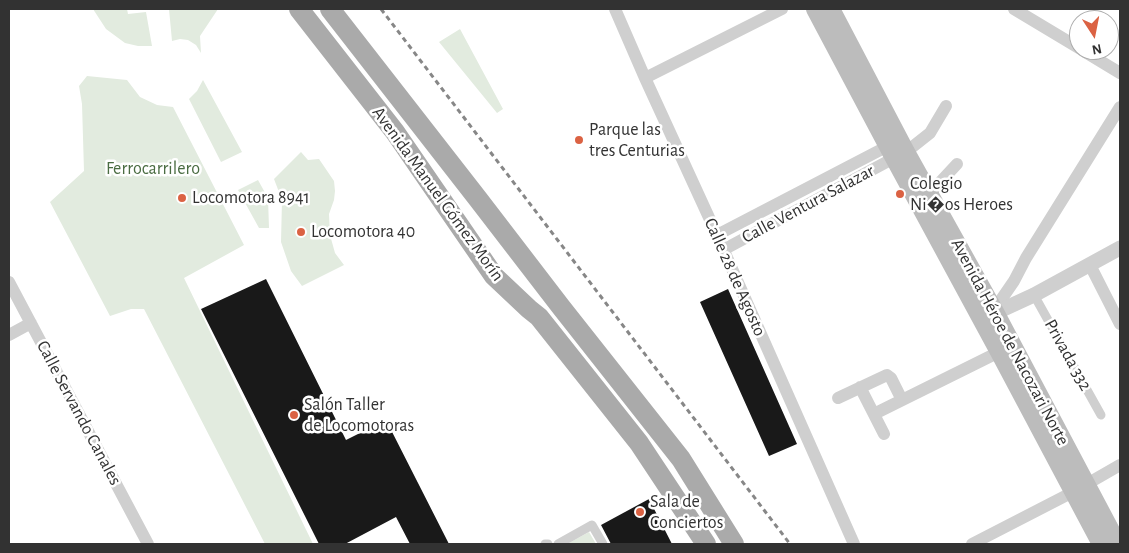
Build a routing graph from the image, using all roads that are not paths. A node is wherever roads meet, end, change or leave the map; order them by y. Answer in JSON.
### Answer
{"nodes":[{"id":1,"x":299,"y":9,"type":"edge"},
{"id":2,"x":330,"y":9,"type":"edge"},
{"id":3,"x":616,"y":9,"type":"edge"},
{"id":4,"x":782,"y":9,"type":"edge"},
{"id":5,"x":815,"y":9,"type":"edge"},
{"id":6,"x":831,"y":9,"type":"edge"},
{"id":7,"x":1014,"y":9,"type":"edge"},
{"id":8,"x":759,"y":14,"type":"edge"},
{"id":9,"x":1069,"y":42,"type":"edge"},
{"id":10,"x":1098,"y":60,"type":"edge"},
{"id":11,"x":1120,"y":73,"type":"edge"},
{"id":12,"x":645,"y":78,"type":"junction"},
{"id":13,"x":946,"y":106,"type":"dead end"},
{"id":14,"x":1120,"y":107,"type":"edge"},
{"id":15,"x":896,"y":152,"type":"junction"},
{"id":16,"x":957,"y":164,"type":"dead end"},
{"id":17,"x":930,"y":194,"type":"junction"},
{"id":18,"x":478,"y":199,"type":"junction"},
{"id":19,"x":446,"y":207,"type":"junction"},
{"id":20,"x":717,"y":235,"type":"junction"},
{"id":21,"x":1120,"y":248,"type":"edge"},
{"id":22,"x":723,"y":250,"type":"junction"},
{"id":23,"x":1090,"y":265,"type":"junction"},
{"id":24,"x":9,"y":282,"type":"edge"},
{"id":25,"x":1034,"y":295,"type":"junction"},
{"id":26,"x":994,"y":311,"type":"junction"},
{"id":27,"x":31,"y":323,"type":"junction"},
{"id":28,"x":1120,"y":324,"type":"edge"},
{"id":29,"x":9,"y":335,"type":"edge"},
{"id":30,"x":992,"y":356,"type":"junction"},
{"id":31,"x":860,"y":387,"type":"junction"},
{"id":32,"x":838,"y":398,"type":"dead end"},
{"id":33,"x":902,"y":400,"type":"junction"},
{"id":34,"x":874,"y":414,"type":"junction"},
{"id":35,"x":1101,"y":415,"type":"dead end"},
{"id":36,"x":884,"y":434,"type":"dead end"},
{"id":37,"x":1120,"y":465,"type":"edge"},
{"id":38,"x":1080,"y":488,"type":"junction"},
{"id":39,"x":148,"y":544,"type":"edge"},
{"id":40,"x":558,"y":544,"type":"edge"},
{"id":41,"x":603,"y":544,"type":"edge"},
{"id":42,"x":706,"y":544,"type":"edge"},
{"id":43,"x":734,"y":544,"type":"edge"},
{"id":44,"x":854,"y":544,"type":"edge"},
{"id":45,"x":972,"y":544,"type":"edge"},
{"id":46,"x":1101,"y":544,"type":"edge"},
{"id":47,"x":1118,"y":544,"type":"edge"}],
"edges":[{"from":1,"to":19,"type":"main road","name":"Avenida Manuel Gómez Morín"},
{"from":2,"to":18,"type":"main road","name":"Avenida Manuel Gómez Morín"},
{"from":3,"to":12,"type":"street","name":"Calle 28 de Agosto"},
{"from":4,"to":8,"type":"street"},
{"from":5,"to":15,"type":"main road","name":"Avenida Héroe de Nacozari Norte"},
{"from":6,"to":15,"type":"main road","name":"Avenida Héroe de Nacozari Norte"},
{"from":7,"to":9,"type":"street"},
{"from":8,"to":12,"type":"street"},
{"from":10,"to":11,"type":"street"},
{"from":12,"to":20,"type":"street","name":"Calle 28 de Agosto"},
{"from":13,"to":15,"type":"street"},
{"from":14,"to":26,"type":"street"},
{"from":15,"to":17,"type":"main road","name":"Avenida Héroe de Nacozari Norte"},
{"from":15,"to":20,"type":"street","name":"Calle Ventura Salazar"},
{"from":15,"to":22,"type":"street","name":"Calle Ventura Salazar"},
{"from":15,"to":30,"type":"main road","name":"Avenida Héroe de Nacozari Norte"},
{"from":16,"to":17,"type":"street"},
{"from":17,"to":26,"type":"main road","name":"Avenida Héroe de Nacozari Norte"},
{"from":18,"to":19,"type":"main road"},
{"from":18,"to":43,"type":"main road","name":"Avenida Manuel Gómez Morín"},
{"from":19,"to":42,"type":"main road","name":"Avenida Manuel Gómez Morín"},
{"from":20,"to":22,"type":"street","name":"Calle 28 de Agosto"},
{"from":21,"to":23,"type":"street"},
{"from":22,"to":44,"type":"street","name":"Calle 28 de Agosto"},
{"from":23,"to":25,"type":"street"},
{"from":23,"to":28,"type":"street"},
{"from":24,"to":27,"type":"street","name":"Calle Servando Canales"},
{"from":25,"to":26,"type":"street"},
{"from":25,"to":35,"type":"street","name":"Privada 332"},
{"from":26,"to":38,"type":"main road","name":"Avenida Héroe de Nacozari Norte"},
{"from":27,"to":29,"type":"street"},
{"from":27,"to":39,"type":"street","name":"Calle Servando Canales"},
{"from":30,"to":33,"type":"street"},
{"from":30,"to":38,"type":"main road","name":"Avenida Héroe de Nacozari Norte"},
{"from":31,"to":32,"type":"street"},
{"from":31,"to":33,"type":"street"},
{"from":31,"to":34,"type":"street"},
{"from":33,"to":34,"type":"street"},
{"from":34,"to":36,"type":"street"},
{"from":37,"to":38,"type":"street"},
{"from":38,"to":45,"type":"street"},
{"from":38,"to":46,"type":"main road","name":"Avenida Héroe de Nacozari Norte"},
{"from":38,"to":47,"type":"main road","name":"Avenida Héroe de Nacozari Norte"},
{"from":40,"to":41,"type":"street"}]}
